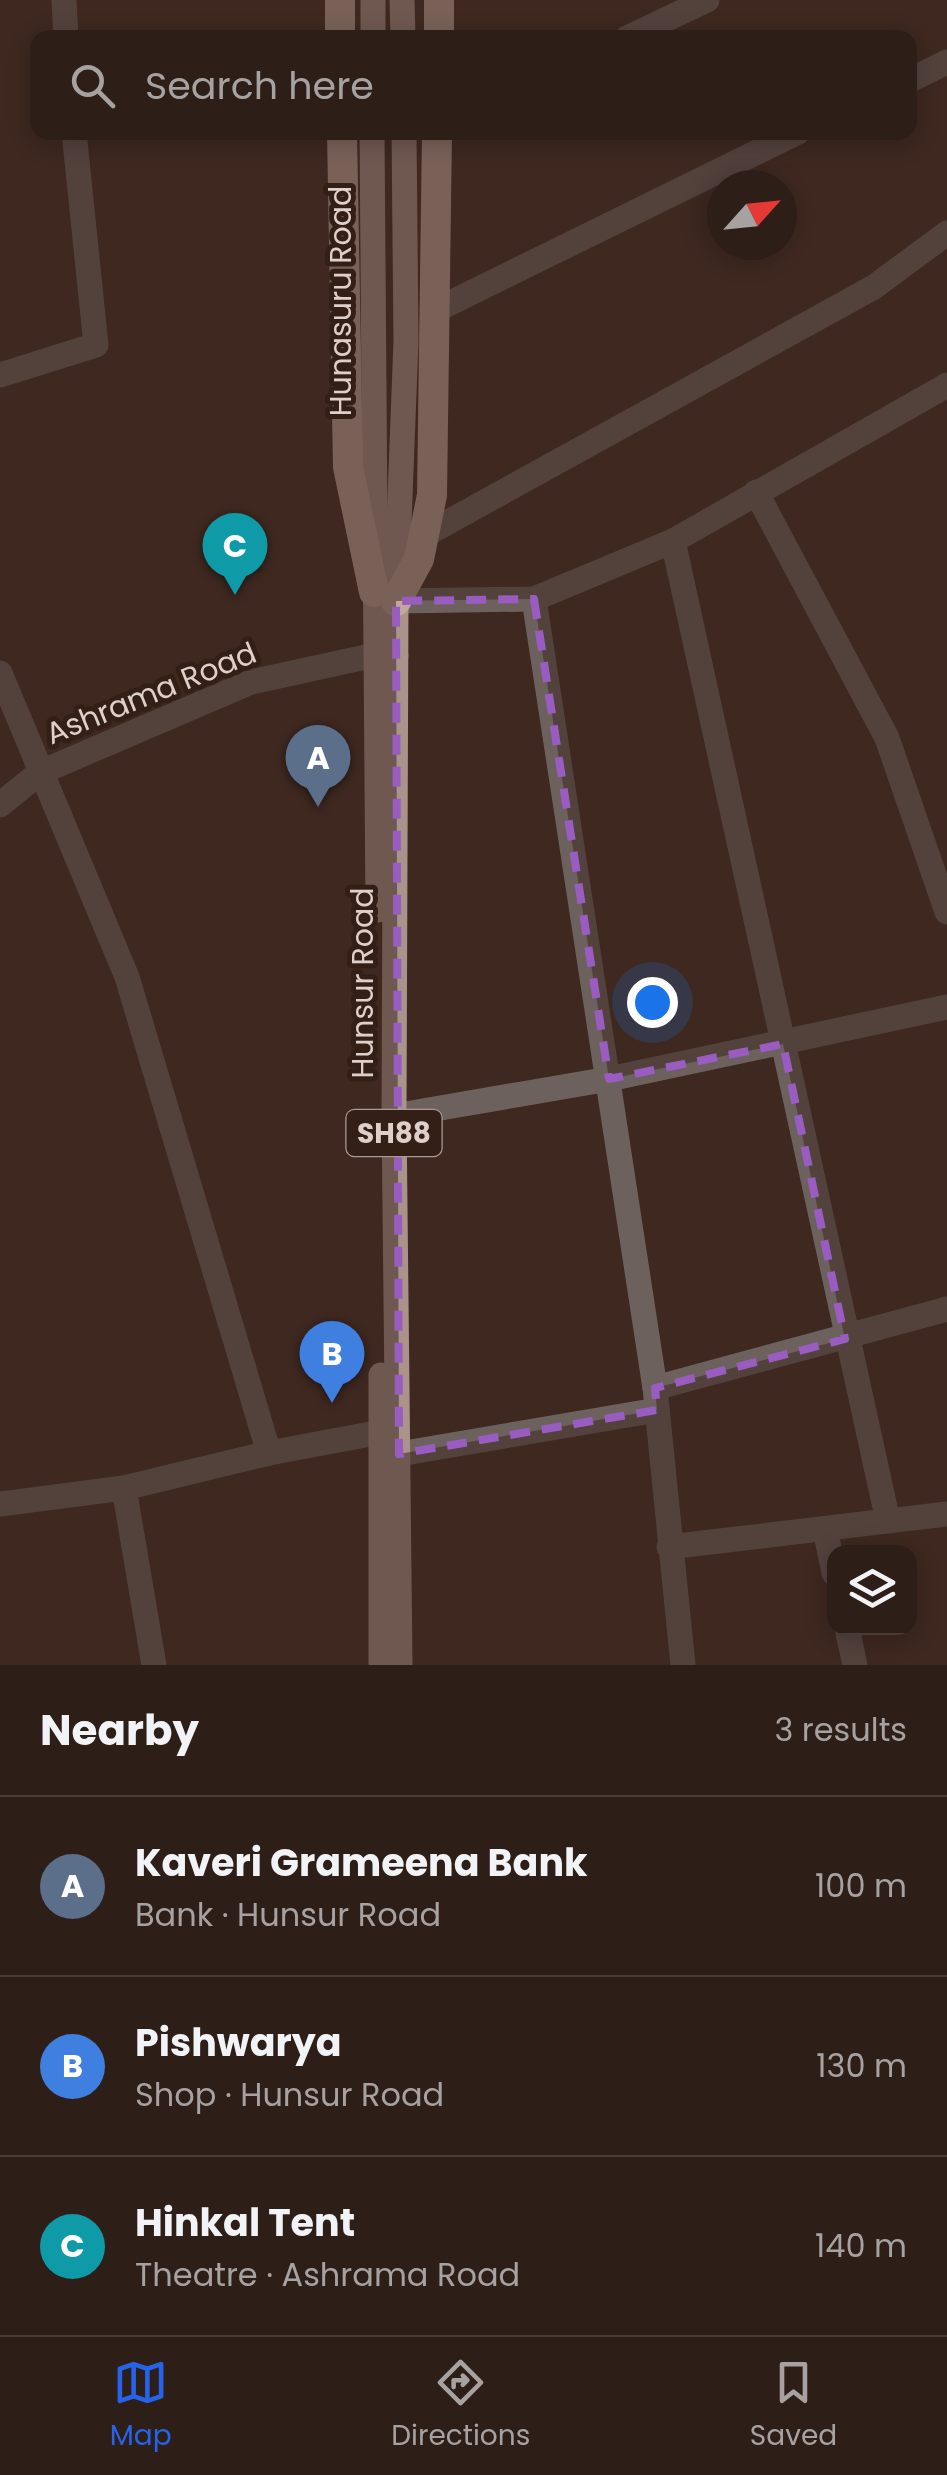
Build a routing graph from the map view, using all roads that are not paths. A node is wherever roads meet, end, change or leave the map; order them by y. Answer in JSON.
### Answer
{"nodes":[{"id":1,"x":64,"y":0,"type":"edge"},
{"id":2,"x":340,"y":0,"type":"edge"},
{"id":3,"x":373,"y":0,"type":"edge"},
{"id":4,"x":402,"y":0,"type":"edge"},
{"id":5,"x":439,"y":0,"type":"edge"},
{"id":6,"x":708,"y":0,"type":"edge"},
{"id":7,"x":66,"y":30,"type":"edge"},
{"id":8,"x":340,"y":30,"type":"edge"},
{"id":9,"x":372,"y":30,"type":"edge"},
{"id":10,"x":403,"y":30,"type":"edge"},
{"id":11,"x":439,"y":30,"type":"edge"},
{"id":12,"x":644,"y":30,"type":"edge"},
{"id":13,"x":947,"y":62,"type":"edge"},
{"id":14,"x":917,"y":77,"type":"edge"},
{"id":15,"x":75,"y":140,"type":"edge"},
{"id":16,"x":342,"y":140,"type":"edge"},
{"id":17,"x":372,"y":140,"type":"edge"},
{"id":18,"x":404,"y":140,"type":"edge"},
{"id":19,"x":437,"y":140,"type":"edge"},
{"id":20,"x":782,"y":140,"type":"edge"},
{"id":21,"x":947,"y":233,"type":"edge"},
{"id":22,"x":434,"y":311,"type":"junction"},
{"id":23,"x":0,"y":375,"type":"edge"},
{"id":24,"x":947,"y":385,"type":"edge"},
{"id":25,"x":756,"y":492,"type":"junction"},
{"id":26,"x":673,"y":540,"type":"junction"},
{"id":27,"x":421,"y":547,"type":"junction"},
{"id":28,"x":385,"y":596,"type":"junction"},
{"id":29,"x":534,"y":599,"type":"junction"},
{"id":30,"x":385,"y":656,"type":"junction"},
{"id":31,"x":0,"y":673,"type":"edge"},
{"id":32,"x":39,"y":773,"type":"junction"},
{"id":33,"x":0,"y":804,"type":"edge"},
{"id":34,"x":947,"y":912,"type":"edge"},
{"id":35,"x":947,"y":1007,"type":"edge"},
{"id":36,"x":783,"y":1044,"type":"junction"},
{"id":37,"x":610,"y":1079,"type":"junction"},
{"id":38,"x":394,"y":1116,"type":"junction"},
{"id":39,"x":947,"y":1309,"type":"edge"},
{"id":40,"x":845,"y":1340,"type":"junction"},
{"id":41,"x":656,"y":1399,"type":"junction"},
{"id":42,"x":381,"y":1432,"type":"junction"},
{"id":43,"x":269,"y":1453,"type":"junction"},
{"id":44,"x":399,"y":1454,"type":"junction"},
{"id":45,"x":124,"y":1488,"type":"junction"},
{"id":46,"x":0,"y":1504,"type":"edge"},
{"id":47,"x":947,"y":1514,"type":"edge"},
{"id":48,"x":888,"y":1521,"type":"junction"},
{"id":49,"x":825,"y":1529,"type":"junction"},
{"id":50,"x":828,"y":1545,"type":"edge"},
{"id":51,"x":669,"y":1548,"type":"junction"},
{"id":52,"x":848,"y":1635,"type":"edge"},
{"id":53,"x":154,"y":1665,"type":"edge"},
{"id":54,"x":381,"y":1665,"type":"edge"},
{"id":55,"x":400,"y":1665,"type":"edge"},
{"id":56,"x":683,"y":1665,"type":"edge"},
{"id":57,"x":855,"y":1665,"type":"edge"}],
"edges":[{"from":1,"to":7,"type":"street"},
{"from":2,"to":8,"type":"highway"},
{"from":3,"to":9,"type":"main road"},
{"from":4,"to":10,"type":"main road"},
{"from":5,"to":11,"type":"highway"},
{"from":6,"to":12,"type":"street"},
{"from":13,"to":14,"type":"street"},
{"from":15,"to":23,"type":"street"},
{"from":16,"to":28,"type":"highway"},
{"from":17,"to":28,"type":"main road","name":"Hunasuru Road"},
{"from":18,"to":28,"type":"main road"},
{"from":19,"to":22,"type":"highway"},
{"from":20,"to":22,"type":"street"},
{"from":21,"to":27,"type":"street"},
{"from":22,"to":27,"type":"highway"},
{"from":24,"to":25,"type":"street"},
{"from":25,"to":26,"type":"street"},
{"from":25,"to":34,"type":"street"},
{"from":26,"to":29,"type":"street"},
{"from":26,"to":36,"type":"street"},
{"from":27,"to":28,"type":"highway"},
{"from":28,"to":29,"type":"street"},
{"from":28,"to":30,"type":"main road"},
{"from":29,"to":37,"type":"street"},
{"from":30,"to":32,"type":"street","name":"Ashrama Road"},
{"from":30,"to":38,"type":"main road","name":"Hunsur Road","number":"SH88"},
{"from":30,"to":42,"type":"main road"},
{"from":31,"to":32,"type":"street"},
{"from":32,"to":33,"type":"street","name":"Ashrama Road"},
{"from":32,"to":43,"type":"street"},
{"from":35,"to":36,"type":"street"},
{"from":36,"to":37,"type":"street"},
{"from":36,"to":40,"type":"street"},
{"from":37,"to":38,"type":"street"},
{"from":37,"to":41,"type":"street"},
{"from":38,"to":44,"type":"main road","name":"Hunsur Road","number":"SH88"},
{"from":39,"to":40,"type":"street"},
{"from":40,"to":41,"type":"street"},
{"from":40,"to":48,"type":"street"},
{"from":41,"to":44,"type":"street"},
{"from":41,"to":51,"type":"street"},
{"from":42,"to":43,"type":"street"},
{"from":42,"to":54,"type":"main road"},
{"from":43,"to":45,"type":"street"},
{"from":44,"to":55,"type":"main road","name":"Hunsur Road","number":"SH88"},
{"from":45,"to":46,"type":"street"},
{"from":45,"to":53,"type":"street"},
{"from":47,"to":48,"type":"street"},
{"from":48,"to":49,"type":"street"},
{"from":49,"to":50,"type":"street"},
{"from":49,"to":51,"type":"street"},
{"from":51,"to":56,"type":"street"},
{"from":52,"to":57,"type":"street"}]}
